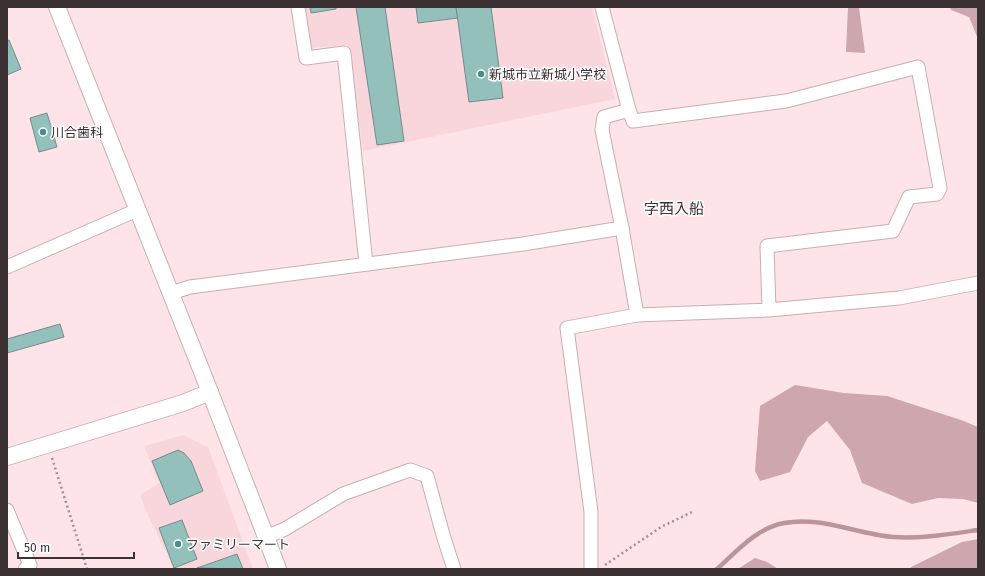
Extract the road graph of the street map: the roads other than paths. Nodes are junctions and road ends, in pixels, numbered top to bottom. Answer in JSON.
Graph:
{"nodes":[{"id":1,"x":57,"y":7,"type":"edge"},
{"id":2,"x":298,"y":7,"type":"edge"},
{"id":3,"x":602,"y":7,"type":"edge"},
{"id":4,"x":629,"y":110,"type":"junction"},
{"id":5,"x":137,"y":210,"type":"junction"},
{"id":6,"x":622,"y":228,"type":"junction"},
{"id":7,"x":366,"y":264,"type":"junction"},
{"id":8,"x":7,"y":267,"type":"edge"},
{"id":9,"x":978,"y":283,"type":"edge"},
{"id":10,"x":171,"y":293,"type":"junction"},
{"id":11,"x":769,"y":310,"type":"junction"},
{"id":12,"x":637,"y":315,"type":"junction"},
{"id":13,"x":210,"y":392,"type":"junction"},
{"id":14,"x":7,"y":457,"type":"edge"},
{"id":15,"x":7,"y":510,"type":"edge"},
{"id":16,"x":266,"y":537,"type":"junction"},
{"id":17,"x":25,"y":569,"type":"edge"},
{"id":18,"x":278,"y":569,"type":"edge"},
{"id":19,"x":454,"y":569,"type":"edge"},
{"id":20,"x":591,"y":569,"type":"edge"}],
"edges":[{"from":1,"to":5,"type":"street"},
{"from":2,"to":7,"type":"street"},
{"from":3,"to":4,"type":"street"},
{"from":4,"to":6,"type":"street"},
{"from":4,"to":11,"type":"street"},
{"from":5,"to":8,"type":"street"},
{"from":5,"to":10,"type":"street"},
{"from":6,"to":7,"type":"street"},
{"from":6,"to":12,"type":"street"},
{"from":7,"to":10,"type":"street"},
{"from":9,"to":11,"type":"street"},
{"from":10,"to":13,"type":"street"},
{"from":11,"to":12,"type":"street"},
{"from":12,"to":20,"type":"street"},
{"from":13,"to":14,"type":"street"},
{"from":13,"to":16,"type":"street"},
{"from":15,"to":17,"type":"street"},
{"from":16,"to":18,"type":"street"},
{"from":16,"to":19,"type":"street"}]}
